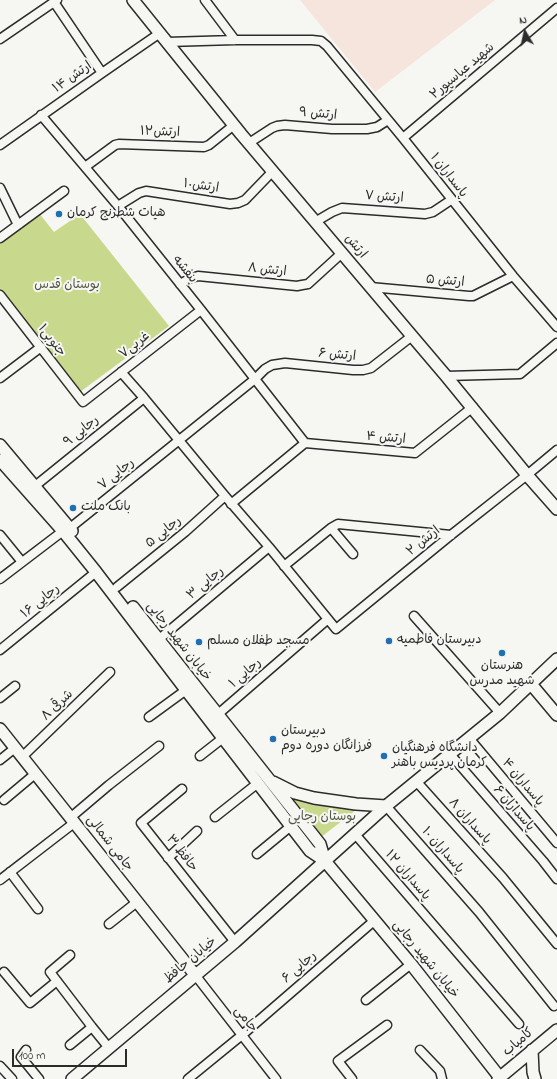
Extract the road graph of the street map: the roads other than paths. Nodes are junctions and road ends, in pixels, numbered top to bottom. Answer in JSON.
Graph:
{"nodes":[{"id":1,"x":133,"y":0,"type":"edge"},
{"id":2,"x":205,"y":0,"type":"edge"},
{"id":3,"x":55,"y":1,"type":"edge"},
{"id":4,"x":557,"y":8,"type":"edge"},
{"id":5,"x":164,"y":38,"type":"junction"},
{"id":6,"x":0,"y":39,"type":"edge"},
{"id":7,"x":235,"y":40,"type":"junction"},
{"id":8,"x":102,"y":73,"type":"junction"},
{"id":9,"x":41,"y":115,"type":"junction"},
{"id":10,"x":388,"y":120,"type":"junction"},
{"id":11,"x":234,"y":125,"type":"junction"},
{"id":12,"x":403,"y":138,"type":"junction"},
{"id":13,"x":249,"y":143,"type":"junction"},
{"id":14,"x":0,"y":144,"type":"edge"},
{"id":15,"x":85,"y":167,"type":"junction"},
{"id":16,"x":273,"y":171,"type":"junction"},
{"id":17,"x":0,"y":188,"type":"edge"},
{"id":18,"x":64,"y":191,"type":"dead end"},
{"id":19,"x":451,"y":200,"type":"junction"},
{"id":20,"x":118,"y":206,"type":"junction"},
{"id":21,"x":315,"y":222,"type":"junction"},
{"id":22,"x":18,"y":224,"type":"junction"},
{"id":23,"x":0,"y":238,"type":"edge"},
{"id":24,"x":342,"y":253,"type":"junction"},
{"id":25,"x":513,"y":276,"type":"junction"},
{"id":26,"x":180,"y":284,"type":"junction"},
{"id":27,"x":370,"y":287,"type":"junction"},
{"id":28,"x":0,"y":294,"type":"edge"},
{"id":29,"x":201,"y":310,"type":"junction"},
{"id":30,"x":557,"y":327,"type":"edge"},
{"id":31,"x":412,"y":336,"type":"junction"},
{"id":32,"x":557,"y":343,"type":"edge"},
{"id":33,"x":41,"y":347,"type":"junction"},
{"id":34,"x":121,"y":372,"type":"junction"},
{"id":35,"x":446,"y":376,"type":"junction"},
{"id":36,"x":0,"y":378,"type":"edge"},
{"id":37,"x":255,"y":378,"type":"junction"},
{"id":38,"x":144,"y":398,"type":"junction"},
{"id":39,"x":83,"y":402,"type":"joint"},
{"id":40,"x":473,"y":408,"type":"junction"},
{"id":41,"x":178,"y":440,"type":"junction"},
{"id":42,"x":305,"y":443,"type":"junction"},
{"id":43,"x":0,"y":445,"type":"edge"},
{"id":44,"x":557,"y":450,"type":"edge"},
{"id":45,"x":0,"y":460,"type":"edge"},
{"id":46,"x":527,"y":475,"type":"junction"},
{"id":47,"x":35,"y":486,"type":"junction"},
{"id":48,"x":224,"y":496,"type":"junction"},
{"id":49,"x":231,"y":504,"type":"junction"},
{"id":50,"x":557,"y":509,"type":"edge"},
{"id":51,"x":334,"y":526,"type":"junction"},
{"id":52,"x":67,"y":530,"type":"junction"},
{"id":53,"x":0,"y":535,"type":"edge"},
{"id":54,"x":452,"y":535,"type":"junction"},
{"id":55,"x":269,"y":547,"type":"junction"},
{"id":56,"x":353,"y":554,"type":"dead end"},
{"id":57,"x":22,"y":562,"type":"junction"},
{"id":58,"x":284,"y":566,"type":"junction"},
{"id":59,"x":96,"y":572,"type":"junction"},
{"id":60,"x":0,"y":579,"type":"edge"},
{"id":61,"x":117,"y":587,"type":"junction"},
{"id":62,"x":414,"y":616,"type":"dead end"},
{"id":63,"x":136,"y":617,"type":"junction"},
{"id":64,"x":328,"y":619,"type":"junction"},
{"id":65,"x":158,"y":640,"type":"junction"},
{"id":66,"x":0,"y":650,"type":"edge"},
{"id":67,"x":557,"y":658,"type":"edge"},
{"id":68,"x":110,"y":672,"type":"dead end"},
{"id":69,"x":531,"y":684,"type":"junction"},
{"id":70,"x":15,"y":686,"type":"dead end"},
{"id":71,"x":186,"y":690,"type":"junction"},
{"id":72,"x":0,"y":698,"type":"edge"},
{"id":73,"x":500,"y":713,"type":"junction"},
{"id":74,"x":217,"y":715,"type":"junction"},
{"id":75,"x":557,"y":715,"type":"edge"},
{"id":76,"x":149,"y":717,"type":"dead end"},
{"id":77,"x":0,"y":729,"type":"edge"},
{"id":78,"x":223,"y":738,"type":"junction"},
{"id":79,"x":469,"y":738,"type":"junction"},
{"id":80,"x":159,"y":746,"type":"dead end"},
{"id":81,"x":18,"y":752,"type":"junction"},
{"id":82,"x":450,"y":754,"type":"junction"},
{"id":83,"x":200,"y":756,"type":"dead end"},
{"id":84,"x":0,"y":760,"type":"edge"},
{"id":85,"x":35,"y":774,"type":"junction"},
{"id":86,"x":271,"y":781,"type":"junction"},
{"id":87,"x":416,"y":782,"type":"junction"},
{"id":88,"x":258,"y":783,"type":"junction"},
{"id":89,"x":182,"y":789,"type":"dead end"},
{"id":90,"x":4,"y":800,"type":"dead end"},
{"id":91,"x":386,"y":806,"type":"junction"},
{"id":92,"x":215,"y":817,"type":"dead end"},
{"id":93,"x":72,"y":820,"type":"junction"},
{"id":94,"x":291,"y":826,"type":"junction"},
{"id":95,"x":197,"y":831,"type":"dead end"},
{"id":96,"x":355,"y":834,"type":"junction"},
{"id":97,"x":557,"y":843,"type":"edge"},
{"id":98,"x":257,"y":854,"type":"dead end"},
{"id":99,"x":168,"y":858,"type":"junction"},
{"id":100,"x":325,"y":861,"type":"junction"},
{"id":101,"x":10,"y":872,"type":"junction"},
{"id":102,"x":557,"y":879,"type":"edge"},
{"id":103,"x":0,"y":880,"type":"edge"},
{"id":104,"x":137,"y":902,"type":"junction"},
{"id":105,"x":38,"y":909,"type":"dead end"},
{"id":106,"x":374,"y":920,"type":"junction"},
{"id":107,"x":109,"y":924,"type":"dead end"},
{"id":108,"x":235,"y":942,"type":"junction"},
{"id":109,"x":557,"y":944,"type":"edge"},
{"id":110,"x":70,"y":956,"type":"dead end"},
{"id":111,"x":411,"y":964,"type":"junction"},
{"id":112,"x":4,"y":972,"type":"dead end"},
{"id":113,"x":196,"y":976,"type":"junction"},
{"id":114,"x":57,"y":982,"type":"junction"},
{"id":115,"x":366,"y":1000,"type":"dead end"},
{"id":116,"x":554,"y":1006,"type":"dead end"},
{"id":117,"x":519,"y":1024,"type":"dead end"},
{"id":118,"x":387,"y":1025,"type":"dead end"},
{"id":119,"x":92,"y":1027,"type":"junction"},
{"id":120,"x":557,"y":1030,"type":"edge"},
{"id":121,"x":242,"y":1035,"type":"junction"},
{"id":122,"x":70,"y":1045,"type":"dead end"},
{"id":123,"x":110,"y":1048,"type":"junction"},
{"id":124,"x":26,"y":1050,"type":"dead end"},
{"id":125,"x":420,"y":1050,"type":"dead end"},
{"id":126,"x":532,"y":1050,"type":"junction"},
{"id":127,"x":0,"y":1066,"type":"edge"},
{"id":128,"x":12,"y":1079,"type":"edge"},
{"id":129,"x":39,"y":1079,"type":"edge"},
{"id":130,"x":72,"y":1079,"type":"edge"},
{"id":131,"x":188,"y":1079,"type":"edge"},
{"id":132,"x":276,"y":1079,"type":"edge"},
{"id":133,"x":352,"y":1079,"type":"edge"},
{"id":134,"x":442,"y":1079,"type":"edge"},
{"id":135,"x":499,"y":1079,"type":"edge"},
{"id":136,"x":535,"y":1079,"type":"edge"}],
"edges":[{"from":1,"to":5,"type":"main road","name":"ارتش"},
{"from":2,"to":7,"type":"street"},
{"from":3,"to":6,"type":"street"},
{"from":3,"to":8,"type":"street"},
{"from":4,"to":12,"type":"street","name":"شهید عباسپور۲"},
{"from":5,"to":7,"type":"street"},
{"from":5,"to":8,"type":"street","name":"ارتش ۱۴"},
{"from":5,"to":11,"type":"main road","name":"ارتش"},
{"from":7,"to":10,"type":"street","name":"پاسداران ۱"},
{"from":8,"to":9,"type":"street","name":"ارتش ۱۴"},
{"from":9,"to":14,"type":"street","name":"ارتش ۱۴"},
{"from":9,"to":15,"type":"street","name":"بنفشه"},
{"from":10,"to":12,"type":"street","name":"پاسداران ۱"},
{"from":10,"to":13,"type":"street","name":"ارتش ۹"},
{"from":11,"to":13,"type":"main road","name":"ارتش"},
{"from":11,"to":15,"type":"street","name":"ارتش۱۲"},
{"from":12,"to":19,"type":"street","name":"پاسداران ۱"},
{"from":13,"to":16,"type":"main road","name":"ارتش"},
{"from":15,"to":20,"type":"street","name":"بنفشه"},
{"from":16,"to":20,"type":"street","name":"ارتش۱۰"},
{"from":16,"to":21,"type":"main road","name":"ارتش"},
{"from":17,"to":22,"type":"street"},
{"from":18,"to":22,"type":"street"},
{"from":19,"to":21,"type":"street","name":"ارتش ۷"},
{"from":19,"to":25,"type":"street","name":"پاسداران ۱"},
{"from":20,"to":26,"type":"street","name":"بنفشه"},
{"from":21,"to":24,"type":"main road","name":"ارتش"},
{"from":22,"to":23,"type":"street"},
{"from":24,"to":26,"type":"street","name":"ارتش ۸"},
{"from":24,"to":27,"type":"main road","name":"ارتش"},
{"from":25,"to":27,"type":"street","name":"ارتش ۵"},
{"from":25,"to":30,"type":"street","name":"پاسداران ۱"},
{"from":26,"to":29,"type":"street","name":"بنفشه"},
{"from":27,"to":31,"type":"main road","name":"ارتش"},
{"from":28,"to":33,"type":"street","name":"جنوبی۱"},
{"from":29,"to":34,"type":"street","name":"غربی۷"},
{"from":29,"to":37,"type":"street","name":"بنفشه"},
{"from":31,"to":35,"type":"main road","name":"ارتش"},
{"from":31,"to":37,"type":"street","name":"ارتش ۶"},
{"from":32,"to":35,"type":"street"},
{"from":33,"to":36,"type":"street"},
{"from":33,"to":39,"type":"street","name":"جنوبی۱"},
{"from":34,"to":38,"type":"street"},
{"from":34,"to":39,"type":"street","name":"غربی۷"},
{"from":35,"to":40,"type":"main road","name":"ارتش"},
{"from":37,"to":41,"type":"street","name":"ارتش ۶"},
{"from":37,"to":42,"type":"street","name":"بنفشه"},
{"from":38,"to":41,"type":"street"},
{"from":38,"to":47,"type":"street","name":"رجایی ۹"},
{"from":40,"to":42,"type":"street","name":"ارتش ۴"},
{"from":40,"to":46,"type":"main road","name":"ارتش"},
{"from":41,"to":48,"type":"street"},
{"from":41,"to":52,"type":"street","name":"رجایی ۷"},
{"from":42,"to":49,"type":"street"},
{"from":43,"to":47,"type":"main road","name":"خیابان شهید رجایی"},
{"from":44,"to":46,"type":"street","name":"ارتش ۲"},
{"from":45,"to":52,"type":"main road","name":"خیابان شهید رجایی"},
{"from":46,"to":50,"type":"main road","name":"ارتش"},
{"from":46,"to":54,"type":"street","name":"ارتش ۲"},
{"from":47,"to":52,"type":"main road","name":"خیابان شهید رجایی"},
{"from":48,"to":49,"type":"street"},
{"from":48,"to":61,"type":"street","name":"رجایی ۵"},
{"from":49,"to":55,"type":"street"},
{"from":51,"to":54,"type":"street"},
{"from":51,"to":56,"type":"street"},
{"from":51,"to":58,"type":"street"},
{"from":52,"to":57,"type":"street","name":"رجایی ۷"},
{"from":52,"to":59,"type":"main road","name":"خیابان شهید رجایی"},
{"from":52,"to":61,"type":"main road","name":"خیابان شهید رجایی"},
{"from":53,"to":57,"type":"street"},
{"from":54,"to":64,"type":"street","name":"ارتش ۲"},
{"from":55,"to":58,"type":"street"},
{"from":55,"to":65,"type":"street","name":"رجایی ۳"},
{"from":57,"to":60,"type":"street","name":"رجایی ۷"},
{"from":58,"to":64,"type":"street"},
{"from":59,"to":63,"type":"main road","name":"خیابان شهید رجایی"},
{"from":59,"to":66,"type":"street","name":"رجایی ۱۶"},
{"from":61,"to":63,"type":"main road","name":"خیابان شهید رجایی"},
{"from":62,"to":73,"type":"street"},
{"from":63,"to":65,"type":"main road","name":"خیابان شهید رجایی"},
{"from":63,"to":71,"type":"main road","name":"خیابان شهید رجایی"},
{"from":64,"to":74,"type":"street","name":"رجایی ۱"},
{"from":65,"to":74,"type":"main road","name":"خیابان شهید رجایی"},
{"from":67,"to":69,"type":"main road","name":"خیابان حافظ"},
{"from":68,"to":81,"type":"street","name":"شرقی ۸"},
{"from":69,"to":73,"type":"main road","name":"خیابان حافظ"},
{"from":69,"to":75,"type":"main road"},
{"from":70,"to":72,"type":"street"},
{"from":71,"to":76,"type":"street"},
{"from":71,"to":78,"type":"main road","name":"خیابان شهید رجایی"},
{"from":73,"to":79,"type":"main road","name":"خیابان حافظ"},
{"from":74,"to":86,"type":"main road","name":"خیابان شهید رجایی"},
{"from":77,"to":81,"type":"main road","name":"جامی شمالی"},
{"from":78,"to":83,"type":"street"},
{"from":78,"to":88,"type":"main road","name":"خیابان شهید رجایی"},
{"from":79,"to":82,"type":"main road","name":"خیابان حافظ"},
{"from":79,"to":97,"type":"street","name":"پاسداران ۴"},
{"from":80,"to":93,"type":"street"},
{"from":81,"to":84,"type":"street","name":"شرقی ۸"},
{"from":81,"to":85,"type":"main road","name":"جامی شمالی"},
{"from":82,"to":87,"type":"main road","name":"خیابان حافظ"},
{"from":82,"to":102,"type":"street","name":"پاسداران ۶"},
{"from":85,"to":90,"type":"street"},
{"from":85,"to":93,"type":"main road","name":"جامی شمالی"},
{"from":86,"to":91,"type":"main road"},
{"from":86,"to":100,"type":"main road","name":"خیابان شهید رجایی"},
{"from":87,"to":91,"type":"main road","name":"خیابان حافظ"},
{"from":87,"to":109,"type":"street","name":"پاسداران ۸"},
{"from":88,"to":92,"type":"street"},
{"from":88,"to":94,"type":"main road","name":"خیابان شهید رجایی"},
{"from":89,"to":99,"type":"street","name":"حافظ ۳"},
{"from":91,"to":96,"type":"main road","name":"خیابان حافظ"},
{"from":91,"to":116,"type":"street","name":"پاسداران ۱۰"},
{"from":93,"to":101,"type":"street"},
{"from":93,"to":104,"type":"main road","name":"جامی شمالی"},
{"from":94,"to":98,"type":"street"},
{"from":94,"to":100,"type":"main road","name":"خیابان شهید رجایی"},
{"from":95,"to":99,"type":"street"},
{"from":96,"to":100,"type":"main road","name":"خیابان حافظ"},
{"from":96,"to":117,"type":"street","name":"پاسداران ۱۲"},
{"from":99,"to":108,"type":"street","name":"حافظ ۳"},
{"from":100,"to":106,"type":"main road","name":"خیابان شهید رجایی"},
{"from":100,"to":108,"type":"main road","name":"خیابان حافظ"},
{"from":101,"to":103,"type":"street"},
{"from":101,"to":105,"type":"street"},
{"from":104,"to":107,"type":"street"},
{"from":104,"to":113,"type":"main road","name":"جامی شمالی"},
{"from":106,"to":111,"type":"main road","name":"خیابان شهید رجایی"},
{"from":106,"to":121,"type":"street","name":"رجایی ۶"},
{"from":108,"to":113,"type":"main road","name":"خیابان حافظ"},
{"from":110,"to":114,"type":"street"},
{"from":111,"to":115,"type":"street"},
{"from":111,"to":135,"type":"main road","name":"خیابان شهید رجایی"},
{"from":112,"to":114,"type":"street"},
{"from":113,"to":121,"type":"street","name":"جامی"},
{"from":113,"to":123,"type":"main road","name":"خیابان حافظ"},
{"from":114,"to":119,"type":"street"},
{"from":118,"to":133,"type":"street"},
{"from":119,"to":122,"type":"street"},
{"from":119,"to":123,"type":"street"},
{"from":120,"to":126,"type":"main road","name":"کامیاب"},
{"from":121,"to":131,"type":"street","name":"رجایی ۶"},
{"from":121,"to":132,"type":"street","name":"جامی"},
{"from":123,"to":130,"type":"main road","name":"خیابان حافظ"},
{"from":124,"to":129,"type":"street"},
{"from":125,"to":134,"type":"street"},
{"from":126,"to":135,"type":"main road","name":"کامیاب"},
{"from":126,"to":136,"type":"main road"},
{"from":127,"to":128,"type":"street"}]}
